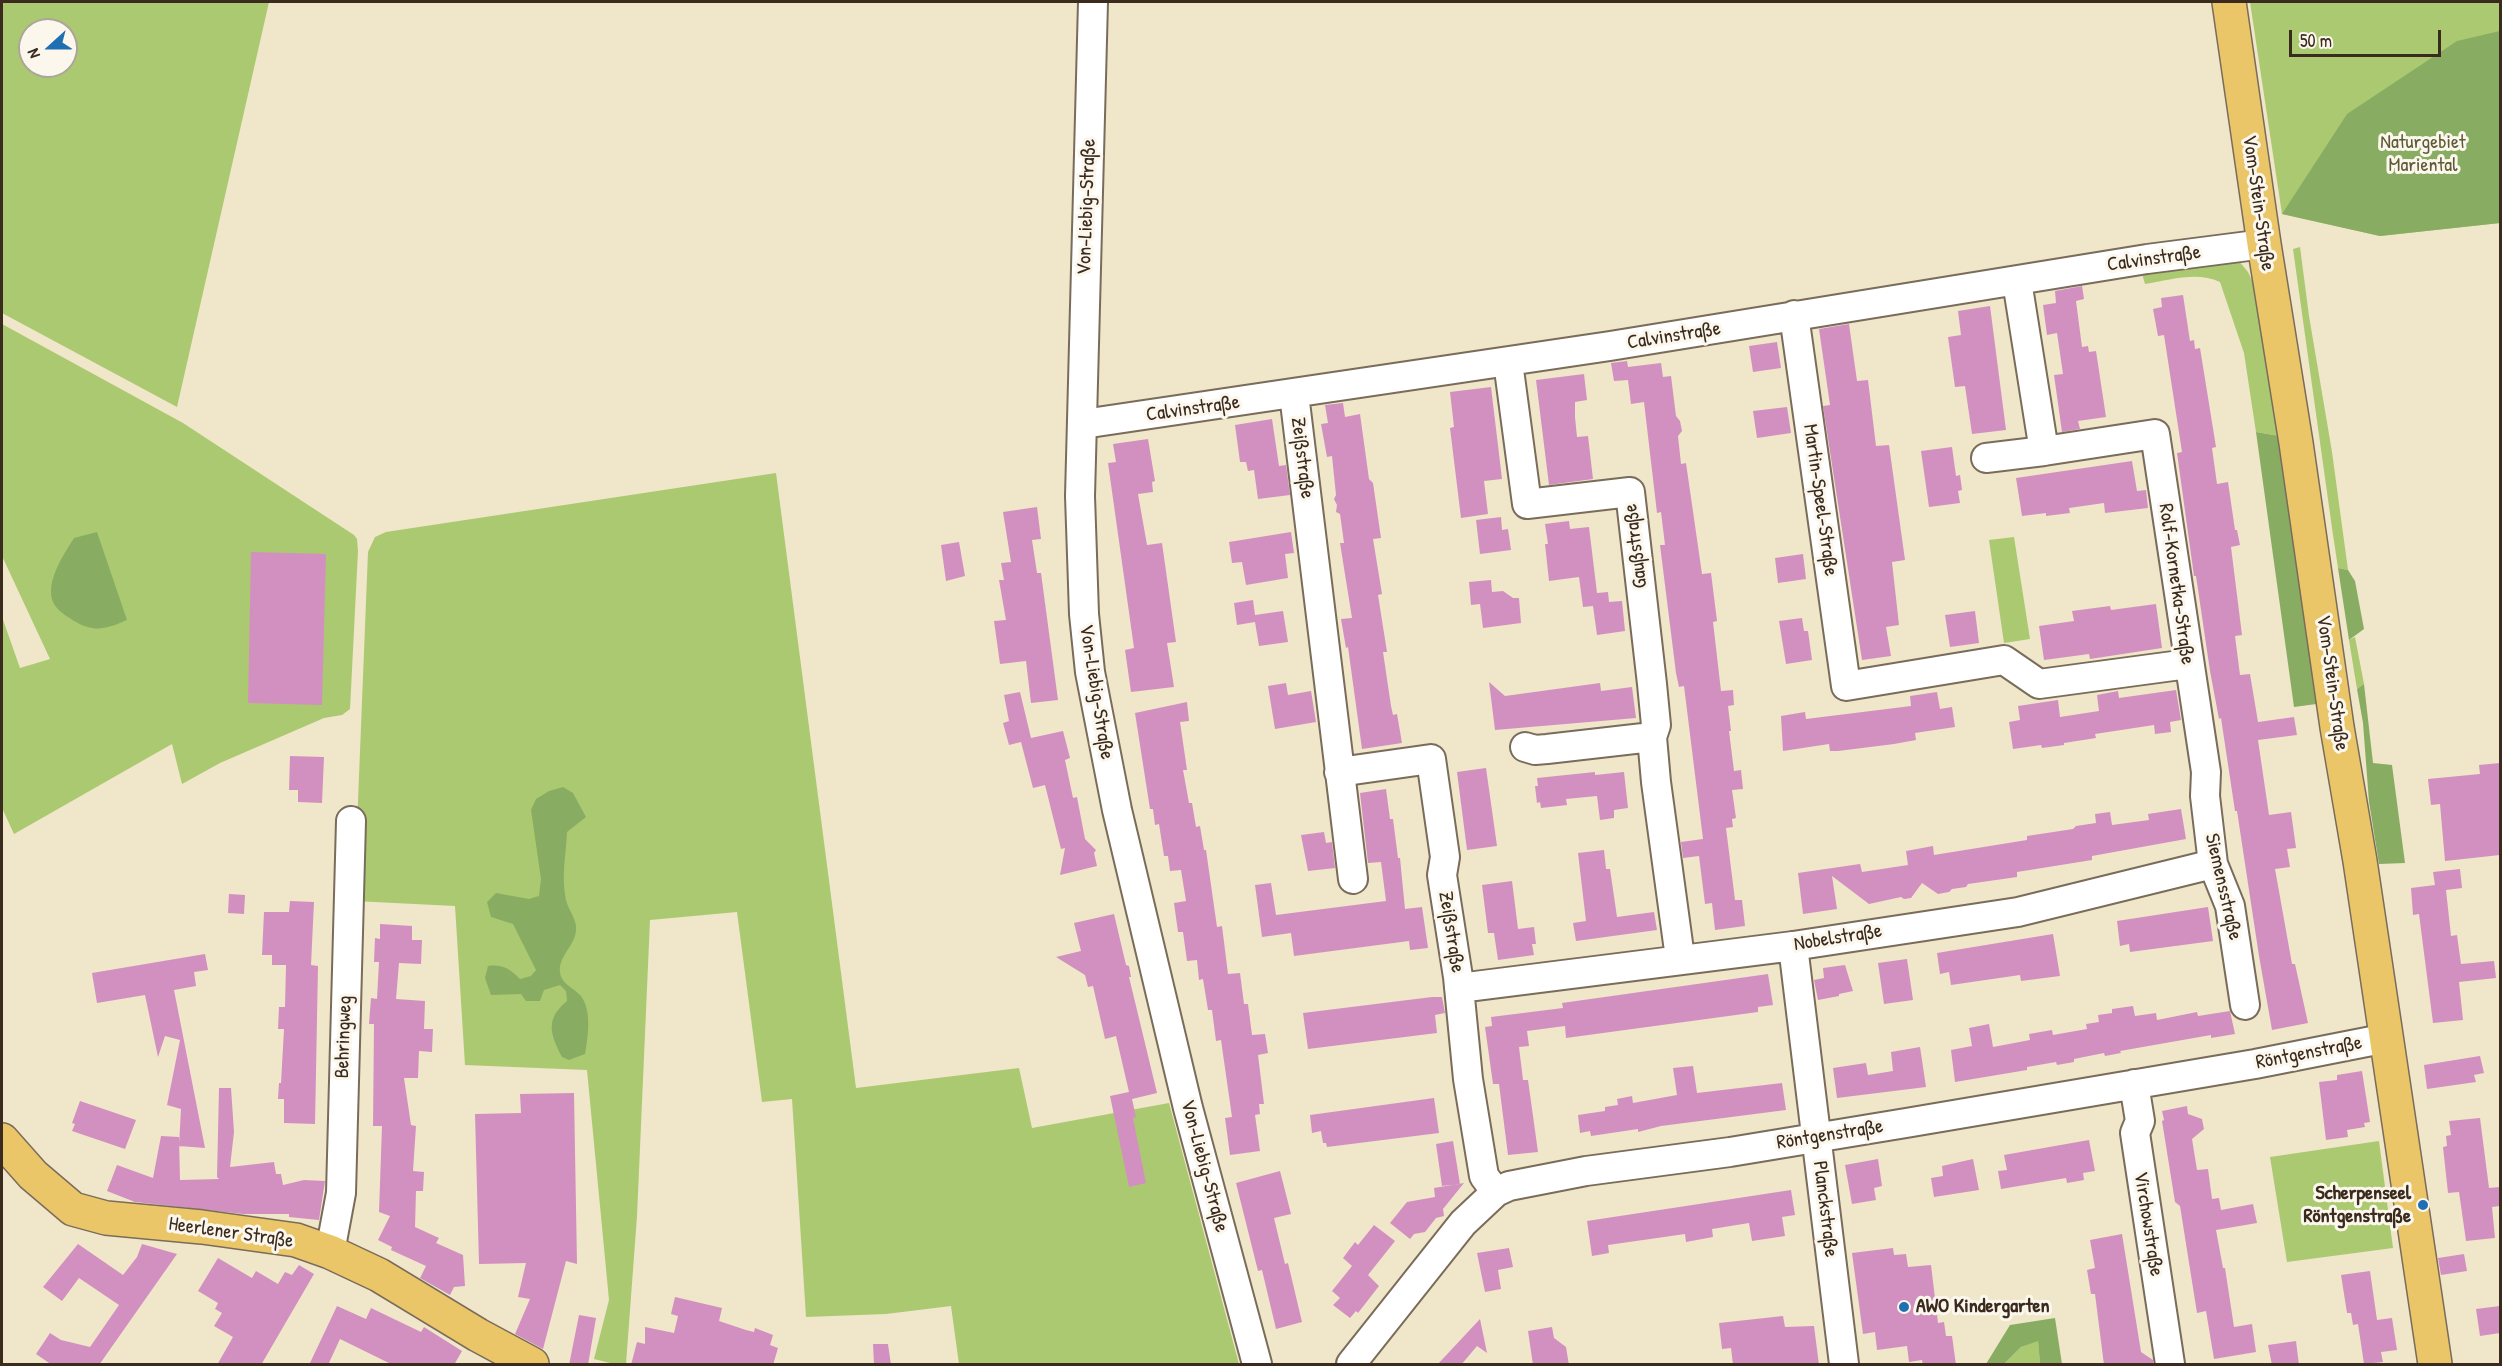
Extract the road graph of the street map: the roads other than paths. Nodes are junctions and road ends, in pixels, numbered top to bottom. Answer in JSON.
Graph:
{"nodes":[{"id":1,"x":1093,"y":2,"type":"edge"},
{"id":2,"x":2229,"y":2,"type":"edge"},
{"id":3,"x":2264,"y":244,"type":"junction"},
{"id":4,"x":2017,"y":281,"type":"junction"},
{"id":5,"x":1794,"y":315,"type":"junction"},
{"id":6,"x":1508,"y":362,"type":"junction"},
{"id":7,"x":1294,"y":394,"type":"junction"},
{"id":8,"x":1083,"y":424,"type":"junction"},
{"id":9,"x":2044,"y":451,"type":"junction"},
{"id":10,"x":1986,"y":458,"type":"dead end"},
{"id":11,"x":2188,"y":664,"type":"junction"},
{"id":12,"x":2199,"y":733,"type":"joint"},
{"id":13,"x":1652,"y":737,"type":"junction"},
{"id":14,"x":1525,"y":747,"type":"dead end"},
{"id":15,"x":1339,"y":772,"type":"junction"},
{"id":16,"x":351,"y":821,"type":"dead end"},
{"id":17,"x":2213,"y":864,"type":"junction"},
{"id":18,"x":1353,"y":879,"type":"dead end"},
{"id":19,"x":1793,"y":946,"type":"junction"},
{"id":20,"x":1680,"y":958,"type":"junction"},
{"id":21,"x":1459,"y":988,"type":"junction"},
{"id":22,"x":2245,"y":1005,"type":"dead end"},
{"id":23,"x":2387,"y":1038,"type":"junction"},
{"id":24,"x":2134,"y":1084,"type":"junction"},
{"id":25,"x":1815,"y":1137,"type":"junction"},
{"id":26,"x":2,"y":1140,"type":"edge"},
{"id":27,"x":1496,"y":1192,"type":"junction"},
{"id":28,"x":330,"y":1252,"type":"junction"},
{"id":29,"x":532,"y":1365,"type":"edge"},
{"id":30,"x":1257,"y":1365,"type":"edge"},
{"id":31,"x":1351,"y":1365,"type":"edge"},
{"id":32,"x":1844,"y":1365,"type":"edge"},
{"id":33,"x":2170,"y":1365,"type":"edge"},
{"id":34,"x":2435,"y":1365,"type":"edge"}],
"edges":[{"from":1,"to":8,"type":"street","name":"Von-Liebig-Straße"},
{"from":2,"to":3,"type":"main road","name":"Vom-Stein-Straße"},
{"from":3,"to":4,"type":"street","name":"Calvinstraße"},
{"from":3,"to":23,"type":"main road","name":"Vom-Stein-Straße"},
{"from":4,"to":5,"type":"street","name":"Calvinstraße"},
{"from":4,"to":9,"type":"street"},
{"from":5,"to":6,"type":"street","name":"Calvinstraße"},
{"from":5,"to":11,"type":"street","name":"Martin-Speel-Straße"},
{"from":6,"to":7,"type":"street","name":"Calvinstraße"},
{"from":6,"to":13,"type":"street","name":"Gaußstraße"},
{"from":7,"to":8,"type":"street","name":"Calvinstraße"},
{"from":7,"to":15,"type":"street","name":"Zeißstraße"},
{"from":8,"to":30,"type":"street","name":"Von-Liebig-Straße"},
{"from":9,"to":10,"type":"street"},
{"from":9,"to":11,"type":"street","name":"Rolf-Kornetka-Straße"},
{"from":11,"to":12,"type":"street","name":"Rolf-Kornetka-Straße"},
{"from":12,"to":17,"type":"street","name":"Siemensstraße"},
{"from":13,"to":14,"type":"street"},
{"from":13,"to":20,"type":"street","name":"Gaußstraße"},
{"from":15,"to":18,"type":"street","name":"Zeißstraße"},
{"from":15,"to":21,"type":"street","name":"Zeißstraße"},
{"from":16,"to":28,"type":"street","name":"Behringweg"},
{"from":17,"to":19,"type":"street","name":"Nobelstraße"},
{"from":17,"to":22,"type":"street","name":"Siemensstraße"},
{"from":19,"to":20,"type":"street","name":"Nobelstraße"},
{"from":19,"to":25,"type":"street","name":"Planckstraße"},
{"from":20,"to":21,"type":"street","name":"Nobelstraße"},
{"from":21,"to":27,"type":"street","name":"Zeißstraße"},
{"from":23,"to":24,"type":"street","name":"Röntgenstraße"},
{"from":23,"to":34,"type":"main road","name":"Vom-Stein-Straße"},
{"from":24,"to":25,"type":"street","name":"Röntgenstraße"},
{"from":24,"to":33,"type":"street","name":"Virchowstraße"},
{"from":25,"to":27,"type":"street","name":"Röntgenstraße"},
{"from":25,"to":32,"type":"street","name":"Planckstraße"},
{"from":26,"to":28,"type":"main road","name":"Heerlener Straße"},
{"from":27,"to":31,"type":"street","name":"Röntgenstraße"},
{"from":28,"to":29,"type":"main road","name":"Heerlener Straße"}]}
